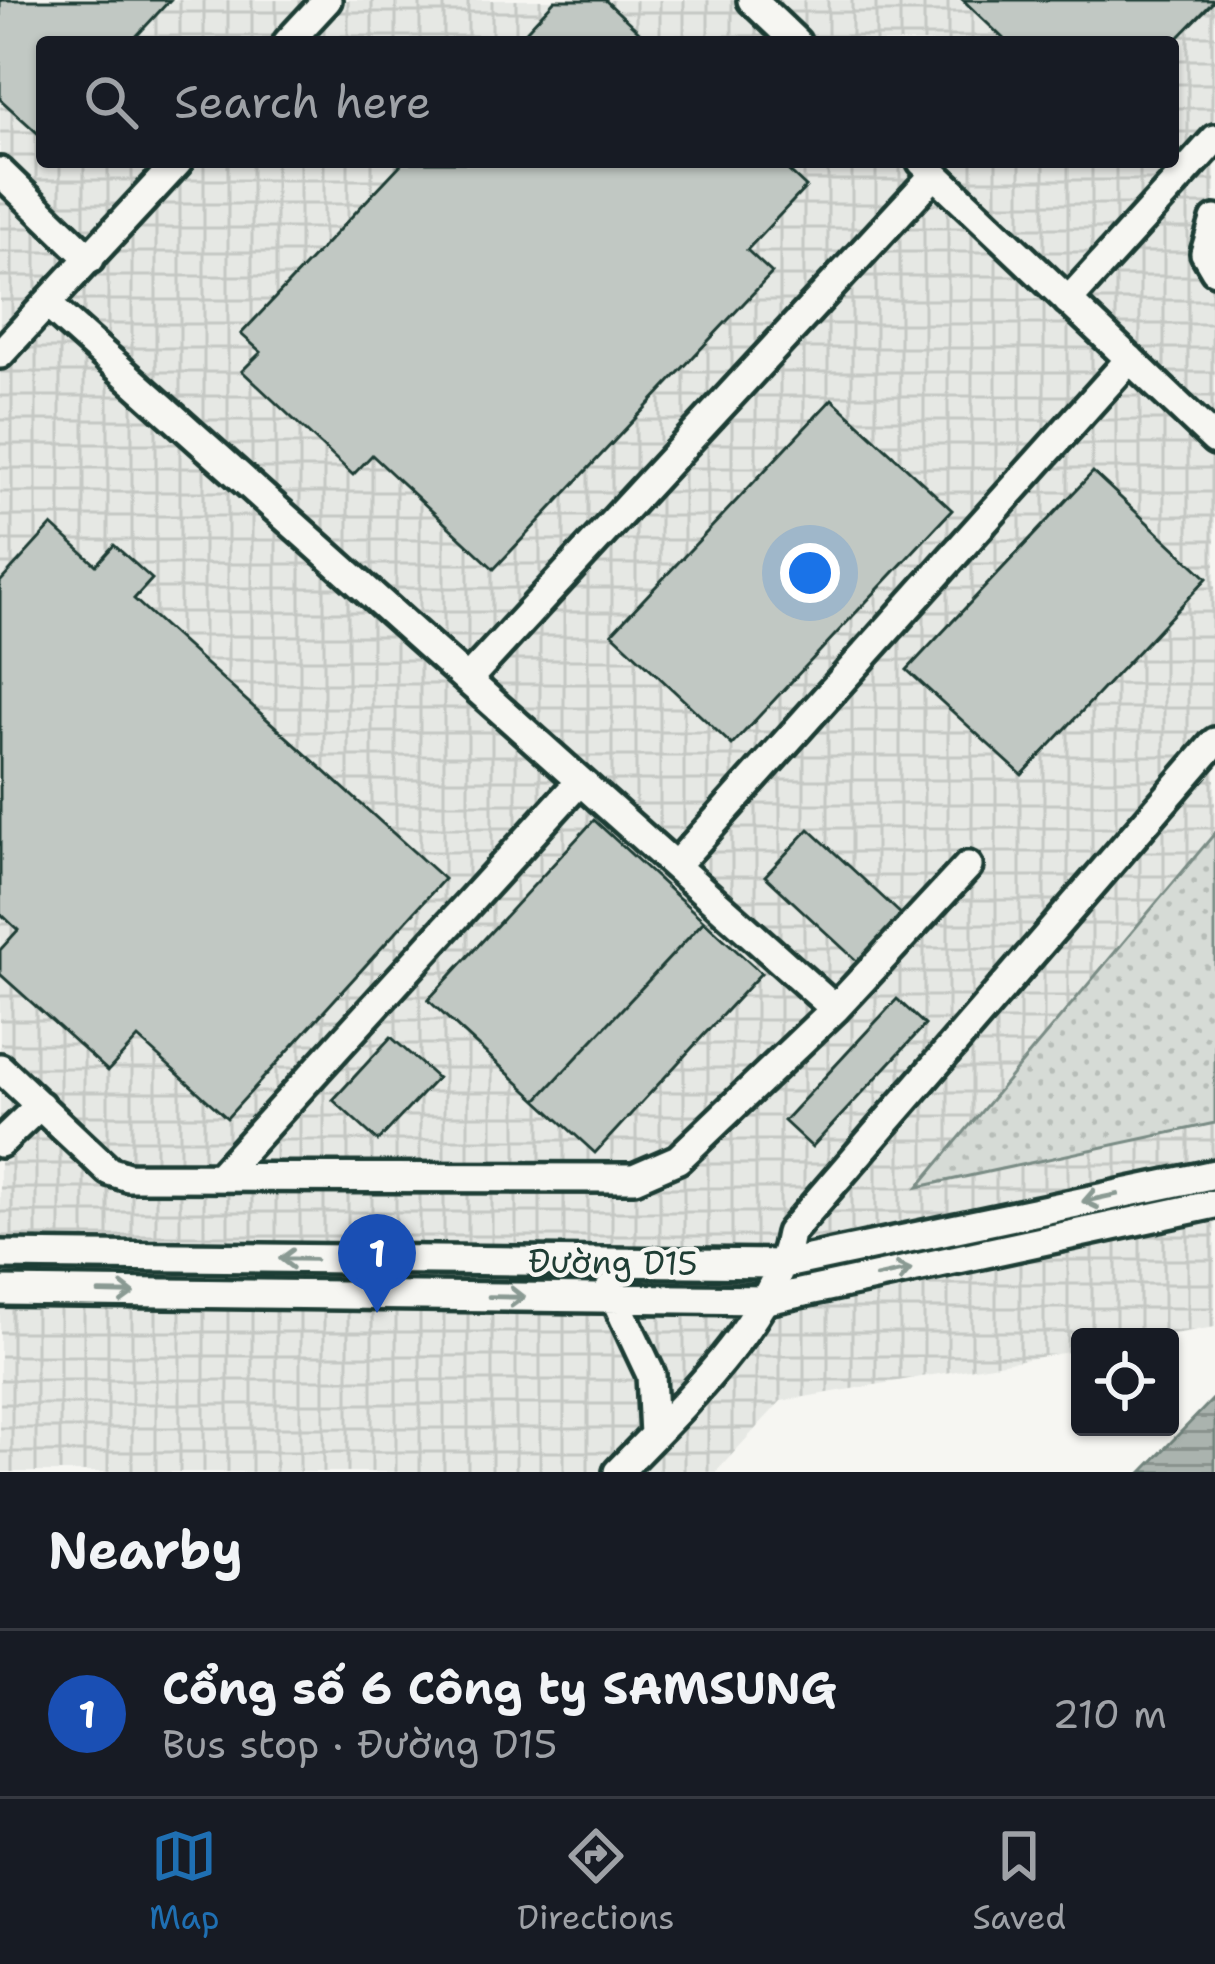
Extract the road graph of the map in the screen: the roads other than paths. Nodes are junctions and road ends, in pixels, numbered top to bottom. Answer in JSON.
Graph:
{"nodes":[{"id":1,"x":327,"y":0,"type":"edge"},
{"id":2,"x":752,"y":0,"type":"edge"},
{"id":3,"x":294,"y":36,"type":"edge"},
{"id":4,"x":790,"y":36,"type":"edge"},
{"id":5,"x":1215,"y":139,"type":"edge"},
{"id":6,"x":173,"y":168,"type":"edge"},
{"id":7,"x":928,"y":168,"type":"edge"},
{"id":8,"x":0,"y":172,"type":"edge"},
{"id":9,"x":1215,"y":220,"type":"edge"},
{"id":10,"x":90,"y":259,"type":"junction"},
{"id":11,"x":1215,"y":270,"type":"edge"},
{"id":12,"x":1068,"y":301,"type":"junction"},
{"id":13,"x":47,"y":304,"type":"junction"},
{"id":14,"x":0,"y":354,"type":"edge"},
{"id":15,"x":1130,"y":359,"type":"junction"},
{"id":16,"x":1215,"y":440,"type":"edge"},
{"id":17,"x":467,"y":680,"type":"junction"},
{"id":18,"x":1215,"y":742,"type":"edge"},
{"id":19,"x":580,"y":781,"type":"junction"},
{"id":20,"x":675,"y":866,"type":"junction"},
{"id":21,"x":968,"y":866,"type":"dead end"},
{"id":22,"x":835,"y":1009,"type":"junction"},
{"id":23,"x":0,"y":1068,"type":"edge"},
{"id":24,"x":40,"y":1106,"type":"junction"},
{"id":25,"x":0,"y":1143,"type":"edge"},
{"id":26,"x":1215,"y":1174,"type":"edge"},
{"id":27,"x":219,"y":1177,"type":"junction"},
{"id":28,"x":1215,"y":1204,"type":"edge"},
{"id":29,"x":0,"y":1255,"type":"edge"},
{"id":30,"x":598,"y":1262,"type":"junction"},
{"id":31,"x":785,"y":1264,"type":"junction"},
{"id":32,"x":0,"y":1292,"type":"edge"},
{"id":33,"x":615,"y":1298,"type":"junction"},
{"id":34,"x":766,"y":1300,"type":"junction"},
{"id":35,"x":655,"y":1435,"type":"junction"},
{"id":36,"x":618,"y":1472,"type":"edge"}],
"edges":[{"from":1,"to":3,"type":"street"},
{"from":2,"to":4,"type":"street"},
{"from":5,"to":12,"type":"street"},
{"from":6,"to":10,"type":"street"},
{"from":7,"to":12,"type":"street"},
{"from":7,"to":17,"type":"street"},
{"from":8,"to":10,"type":"street"},
{"from":9,"to":11,"type":"street"},
{"from":10,"to":13,"type":"street"},
{"from":12,"to":15,"type":"street"},
{"from":13,"to":14,"type":"street"},
{"from":13,"to":17,"type":"street"},
{"from":15,"to":16,"type":"street"},
{"from":15,"to":20,"type":"street"},
{"from":17,"to":19,"type":"street"},
{"from":18,"to":31,"type":"street"},
{"from":19,"to":20,"type":"street"},
{"from":19,"to":27,"type":"street"},
{"from":20,"to":22,"type":"street"},
{"from":21,"to":22,"type":"street"},
{"from":22,"to":27,"type":"street"},
{"from":23,"to":24,"type":"street"},
{"from":24,"to":25,"type":"street"},
{"from":24,"to":27,"type":"street"},
{"from":26,"to":31,"type":"street","name":"Đường D15","one_way":true},
{"from":34,"to":28,"type":"street","name":"Đường D15","one_way":true},
{"from":30,"to":29,"type":"street","name":"Đường D15","one_way":true},
{"from":30,"to":31,"type":"street","name":"Đường D15"},
{"from":30,"to":33,"type":"street"},
{"from":31,"to":34,"type":"street"},
{"from":32,"to":33,"type":"street","name":"Đường D15","one_way":true},
{"from":33,"to":34,"type":"street","name":"Đường D15"},
{"from":33,"to":35,"type":"street"},
{"from":34,"to":35,"type":"street"},
{"from":35,"to":36,"type":"street"}]}
